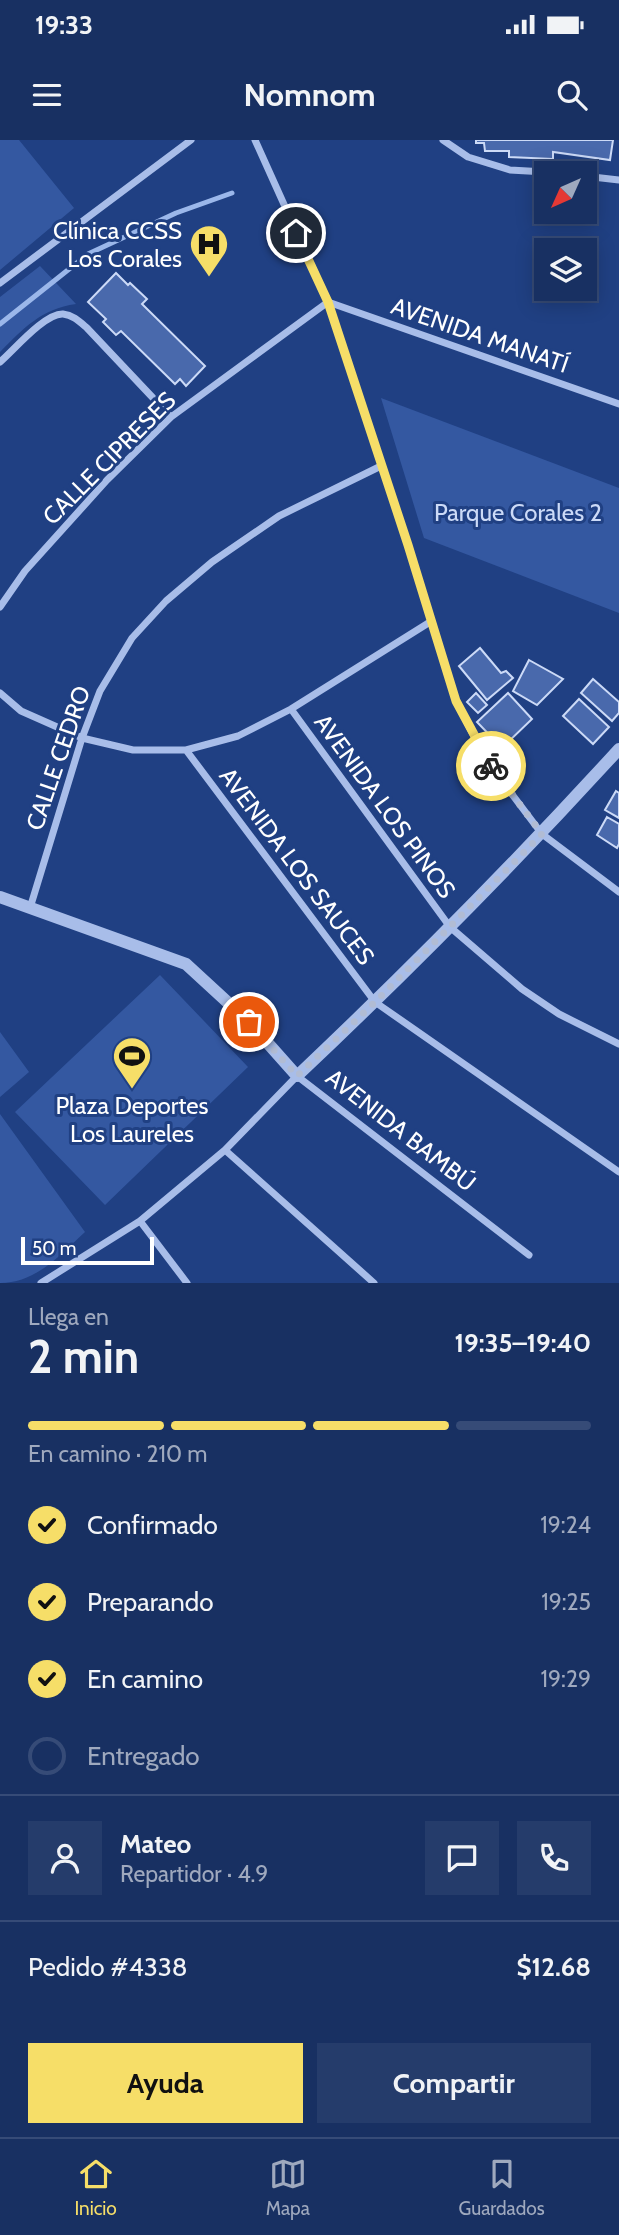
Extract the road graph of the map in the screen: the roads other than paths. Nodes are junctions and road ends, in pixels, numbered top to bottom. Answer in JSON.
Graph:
{"nodes":[{"id":1,"x":191,"y":140,"type":"edge"},
{"id":2,"x":255,"y":140,"type":"edge"},
{"id":3,"x":443,"y":140,"type":"edge"},
{"id":4,"x":534,"y":171,"type":"edge"},
{"id":5,"x":597,"y":177,"type":"edge"},
{"id":6,"x":619,"y":180,"type":"edge"},
{"id":7,"x":0,"y":283,"type":"edge"},
{"id":8,"x":328,"y":302,"type":"junction"},
{"id":9,"x":0,"y":362,"type":"edge"},
{"id":10,"x":619,"y":404,"type":"edge"},
{"id":11,"x":171,"y":416,"type":"junction"},
{"id":12,"x":381,"y":466,"type":"junction"},
{"id":13,"x":0,"y":607,"type":"edge"},
{"id":14,"x":430,"y":622,"type":"junction"},
{"id":15,"x":0,"y":693,"type":"edge"},
{"id":16,"x":291,"y":709,"type":"junction"},
{"id":17,"x":82,"y":738,"type":"junction"},
{"id":18,"x":619,"y":748,"type":"edge"},
{"id":19,"x":186,"y":750,"type":"junction"},
{"id":20,"x":542,"y":834,"type":"junction"},
{"id":21,"x":619,"y":892,"type":"edge"},
{"id":22,"x":0,"y":897,"type":"edge"},
{"id":23,"x":30,"y":908,"type":"junction"},
{"id":24,"x":450,"y":927,"type":"junction"},
{"id":25,"x":375,"y":1002,"type":"junction"},
{"id":26,"x":619,"y":1044,"type":"edge"},
{"id":27,"x":297,"y":1076,"type":"junction"},
{"id":28,"x":225,"y":1150,"type":"junction"},
{"id":29,"x":619,"y":1172,"type":"edge"},
{"id":30,"x":140,"y":1221,"type":"junction"},
{"id":31,"x":529,"y":1255,"type":"dead end"},
{"id":32,"x":46,"y":1282,"type":"edge"},
{"id":33,"x":187,"y":1283,"type":"edge"},
{"id":34,"x":374,"y":1283,"type":"edge"}],
"edges":[{"from":1,"to":7,"type":"street"},
{"from":2,"to":8,"type":"street"},
{"from":3,"to":4,"type":"street"},
{"from":5,"to":6,"type":"street"},
{"from":8,"to":10,"type":"street","name":"AVENIDA MANATÍ"},
{"from":8,"to":11,"type":"street","name":"CALLE CIPRESES"},
{"from":8,"to":12,"type":"street"},
{"from":9,"to":11,"type":"street"},
{"from":11,"to":13,"type":"street","name":"CALLE CIPRESES"},
{"from":12,"to":14,"type":"street"},
{"from":12,"to":17,"type":"street","name":"CALLE CEDRO"},
{"from":14,"to":16,"type":"street"},
{"from":14,"to":20,"type":"street"},
{"from":15,"to":17,"type":"street"},
{"from":16,"to":19,"type":"street"},
{"from":16,"to":24,"type":"street","name":"AVENIDA LOS PINOS"},
{"from":17,"to":19,"type":"street"},
{"from":17,"to":23,"type":"street","name":"CALLE CEDRO"},
{"from":18,"to":20,"type":"street"},
{"from":19,"to":25,"type":"street","name":"AVENIDA LOS SAUCES"},
{"from":20,"to":21,"type":"street"},
{"from":20,"to":24,"type":"street"},
{"from":22,"to":23,"type":"street","name":"AVENIDA BAMBÚ"},
{"from":23,"to":27,"type":"street","name":"AVENIDA BAMBÚ"},
{"from":24,"to":25,"type":"street"},
{"from":24,"to":26,"type":"street","name":"AVENIDA LOS PINOS"},
{"from":25,"to":27,"type":"street"},
{"from":25,"to":29,"type":"street","name":"AVENIDA LOS SAUCES"},
{"from":27,"to":28,"type":"street"},
{"from":27,"to":31,"type":"street","name":"AVENIDA BAMBÚ"},
{"from":28,"to":30,"type":"street"},
{"from":28,"to":34,"type":"street"},
{"from":30,"to":32,"type":"street"},
{"from":30,"to":33,"type":"street"}]}
